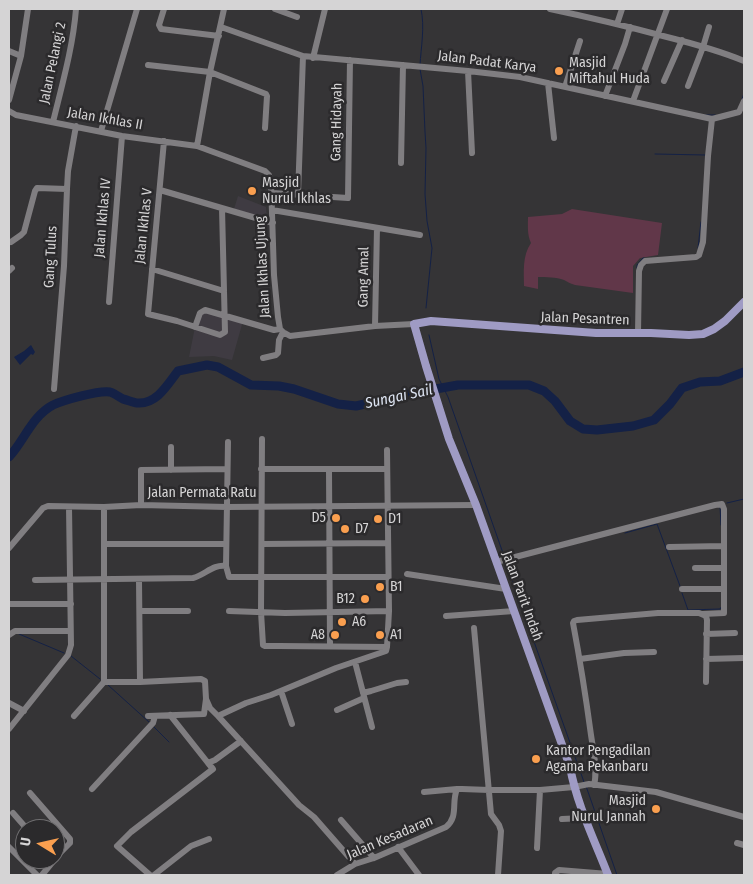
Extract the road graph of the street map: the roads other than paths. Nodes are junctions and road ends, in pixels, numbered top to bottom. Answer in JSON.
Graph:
{"nodes":[{"id":1,"x":28,"y":9,"type":"edge"},
{"id":2,"x":76,"y":9,"type":"edge"},
{"id":3,"x":137,"y":9,"type":"edge"},
{"id":4,"x":164,"y":9,"type":"edge"},
{"id":5,"x":224,"y":9,"type":"edge"},
{"id":6,"x":275,"y":9,"type":"edge"},
{"id":7,"x":325,"y":9,"type":"edge"},
{"id":8,"x":550,"y":9,"type":"edge"},
{"id":9,"x":622,"y":9,"type":"edge"},
{"id":10,"x":667,"y":9,"type":"edge"},
{"id":11,"x":297,"y":17,"type":"dead end"},
{"id":12,"x":617,"y":24,"type":"junction"},
{"id":13,"x":221,"y":26,"type":"junction"},
{"id":14,"x":630,"y":27,"type":"junction"},
{"id":15,"x":709,"y":27,"type":"dead end"},
{"id":16,"x":659,"y":34,"type":"junction"},
{"id":17,"x":219,"y":36,"type":"junction"},
{"id":18,"x":682,"y":40,"type":"junction"},
{"id":19,"x":580,"y":41,"type":"dead end"},
{"id":20,"x":703,"y":46,"type":"junction"},
{"id":21,"x":9,"y":50,"type":"edge"},
{"id":22,"x":20,"y":56,"type":"junction"},
{"id":23,"x":303,"y":56,"type":"junction"},
{"id":24,"x":314,"y":58,"type":"junction"},
{"id":25,"x":350,"y":60,"type":"junction"},
{"id":26,"x":744,"y":61,"type":"edge"},
{"id":27,"x":148,"y":65,"type":"dead end"},
{"id":28,"x":403,"y":65,"type":"junction"},
{"id":29,"x":468,"y":71,"type":"junction"},
{"id":30,"x":210,"y":72,"type":"junction"},
{"id":31,"x":664,"y":81,"type":"dead end"},
{"id":32,"x":548,"y":83,"type":"junction"},
{"id":33,"x":688,"y":86,"type":"dead end"},
{"id":34,"x":565,"y":87,"type":"junction"},
{"id":35,"x":605,"y":96,"type":"junction"},
{"id":36,"x":9,"y":100,"type":"edge"},
{"id":37,"x":744,"y":101,"type":"edge"},
{"id":38,"x":633,"y":102,"type":"junction"},
{"id":39,"x":9,"y":111,"type":"edge"},
{"id":40,"x":741,"y":114,"type":"edge"},
{"id":41,"x":712,"y":119,"type":"junction"},
{"id":42,"x":53,"y":122,"type":"junction"},
{"id":43,"x":76,"y":126,"type":"junction"},
{"id":44,"x":265,"y":128,"type":"dead end"},
{"id":45,"x":101,"y":132,"type":"junction"},
{"id":46,"x":122,"y":136,"type":"junction"},
{"id":47,"x":554,"y":138,"type":"dead end"},
{"id":48,"x":164,"y":141,"type":"junction"},
{"id":49,"x":197,"y":146,"type":"junction"},
{"id":50,"x":472,"y":152,"type":"dead end"},
{"id":51,"x":401,"y":163,"type":"dead end"},
{"id":52,"x":67,"y":189,"type":"junction"},
{"id":53,"x":160,"y":190,"type":"junction"},
{"id":54,"x":272,"y":193,"type":"junction"},
{"id":55,"x":298,"y":195,"type":"junction"},
{"id":56,"x":222,"y":208,"type":"junction"},
{"id":57,"x":272,"y":210,"type":"junction"},
{"id":58,"x":273,"y":223,"type":"junction"},
{"id":59,"x":377,"y":228,"type":"junction"},
{"id":60,"x":420,"y":235,"type":"dead end"},
{"id":61,"x":11,"y":242,"type":"dead end"},
{"id":62,"x":152,"y":269,"type":"junction"},
{"id":63,"x":224,"y":291,"type":"junction"},
{"id":64,"x":109,"y":302,"type":"dead end"},
{"id":65,"x":744,"y":302,"type":"edge"},
{"id":66,"x":224,"y":316,"type":"junction"},
{"id":67,"x":414,"y":324,"type":"junction"},
{"id":68,"x":376,"y":326,"type":"junction"},
{"id":69,"x":195,"y":327,"type":"junction"},
{"id":70,"x":281,"y":331,"type":"junction"},
{"id":71,"x":638,"y":333,"type":"junction"},
{"id":72,"x":263,"y":358,"type":"dead end"},
{"id":73,"x":54,"y":388,"type":"dead end"},
{"id":74,"x":262,"y":439,"type":"dead end"},
{"id":75,"x":228,"y":442,"type":"dead end"},
{"id":76,"x":171,"y":447,"type":"dead end"},
{"id":77,"x":387,"y":450,"type":"dead end"},
{"id":78,"x":261,"y":469,"type":"junction"},
{"id":79,"x":387,"y":469,"type":"junction"},
{"id":80,"x":171,"y":470,"type":"junction"},
{"id":81,"x":227,"y":470,"type":"junction"},
{"id":82,"x":329,"y":470,"type":"junction"},
{"id":83,"x":476,"y":505,"type":"junction"},
{"id":84,"x":69,"y":506,"type":"junction"},
{"id":85,"x":141,"y":506,"type":"junction"},
{"id":86,"x":261,"y":506,"type":"junction"},
{"id":87,"x":328,"y":506,"type":"junction"},
{"id":88,"x":388,"y":506,"type":"junction"},
{"id":89,"x":104,"y":507,"type":"junction"},
{"id":90,"x":227,"y":507,"type":"junction"},
{"id":91,"x":328,"y":543,"type":"junction"},
{"id":92,"x":388,"y":543,"type":"junction"},
{"id":93,"x":104,"y":544,"type":"junction"},
{"id":94,"x":226,"y":544,"type":"junction"},
{"id":95,"x":262,"y":544,"type":"junction"},
{"id":96,"x":724,"y":546,"type":"junction"},
{"id":97,"x":669,"y":547,"type":"dead end"},
{"id":98,"x":9,"y":548,"type":"edge"},
{"id":99,"x":498,"y":561,"type":"junction"},
{"id":100,"x":226,"y":566,"type":"junction"},
{"id":101,"x":695,"y":568,"type":"dead end"},
{"id":102,"x":724,"y":568,"type":"junction"},
{"id":103,"x":407,"y":574,"type":"dead end"},
{"id":104,"x":262,"y":577,"type":"junction"},
{"id":105,"x":329,"y":577,"type":"junction"},
{"id":106,"x":388,"y":577,"type":"junction"},
{"id":107,"x":70,"y":579,"type":"junction"},
{"id":108,"x":35,"y":580,"type":"dead end"},
{"id":109,"x":104,"y":580,"type":"junction"},
{"id":110,"x":140,"y":580,"type":"junction"},
{"id":111,"x":506,"y":589,"type":"junction"},
{"id":112,"x":682,"y":589,"type":"dead end"},
{"id":113,"x":724,"y":589,"type":"junction"},
{"id":114,"x":9,"y":604,"type":"edge"},
{"id":115,"x":71,"y":604,"type":"junction"},
{"id":116,"x":140,"y":611,"type":"junction"},
{"id":117,"x":188,"y":611,"type":"dead end"},
{"id":118,"x":229,"y":611,"type":"dead end"},
{"id":119,"x":389,"y":611,"type":"junction"},
{"id":120,"x":514,"y":611,"type":"junction"},
{"id":121,"x":261,"y":612,"type":"junction"},
{"id":122,"x":329,"y":612,"type":"junction"},
{"id":123,"x":703,"y":614,"type":"junction"},
{"id":124,"x":446,"y":616,"type":"dead end"},
{"id":125,"x":474,"y":628,"type":"dead end"},
{"id":126,"x":70,"y":631,"type":"junction"},
{"id":127,"x":735,"y":633,"type":"dead end"},
{"id":128,"x":706,"y":634,"type":"junction"},
{"id":129,"x":9,"y":635,"type":"edge"},
{"id":130,"x":330,"y":646,"type":"junction"},
{"id":131,"x":387,"y":647,"type":"junction"},
{"id":132,"x":654,"y":652,"type":"dead end"},
{"id":133,"x":706,"y":658,"type":"junction"},
{"id":134,"x":744,"y":658,"type":"edge"},
{"id":135,"x":580,"y":659,"type":"junction"},
{"id":136,"x":355,"y":662,"type":"junction"},
{"id":137,"x":104,"y":682,"type":"junction"},
{"id":138,"x":140,"y":682,"type":"junction"},
{"id":139,"x":406,"y":682,"type":"dead end"},
{"id":140,"x":706,"y":682,"type":"dead end"},
{"id":141,"x":280,"y":691,"type":"junction"},
{"id":142,"x":364,"y":695,"type":"junction"},
{"id":143,"x":206,"y":699,"type":"junction"},
{"id":144,"x":9,"y":703,"type":"edge"},
{"id":145,"x":337,"y":710,"type":"dead end"},
{"id":146,"x":24,"y":712,"type":"junction"},
{"id":147,"x":170,"y":715,"type":"junction"},
{"id":148,"x":74,"y":716,"type":"dead end"},
{"id":149,"x":218,"y":716,"type":"junction"},
{"id":150,"x":292,"y":724,"type":"dead end"},
{"id":151,"x":372,"y":727,"type":"dead end"},
{"id":152,"x":9,"y":729,"type":"edge"},
{"id":153,"x":241,"y":741,"type":"junction"},
{"id":154,"x":592,"y":748,"type":"junction"},
{"id":155,"x":642,"y":754,"type":"dead end"},
{"id":156,"x":208,"y":763,"type":"junction"},
{"id":157,"x":591,"y":785,"type":"junction"},
{"id":158,"x":574,"y":787,"type":"junction"},
{"id":159,"x":92,"y":790,"type":"dead end"},
{"id":160,"x":457,"y":790,"type":"junction"},
{"id":161,"x":489,"y":790,"type":"junction"},
{"id":162,"x":540,"y":790,"type":"junction"},
{"id":163,"x":424,"y":792,"type":"dead end"},
{"id":164,"x":30,"y":793,"type":"dead end"},
{"id":165,"x":13,"y":813,"type":"dead end"},
{"id":166,"x":744,"y":817,"type":"edge"},
{"id":167,"x":584,"y":818,"type":"junction"},
{"id":168,"x":18,"y":819,"type":"edge"},
{"id":169,"x":53,"y":819,"type":"edge"},
{"id":170,"x":562,"y":819,"type":"dead end"},
{"id":171,"x":341,"y":820,"type":"dead end"},
{"id":172,"x":65,"y":833,"type":"edge"},
{"id":173,"x":209,"y":839,"type":"dead end"},
{"id":174,"x":737,"y":843,"type":"dead end"},
{"id":175,"x":744,"y":845,"type":"edge"},
{"id":176,"x":9,"y":847,"type":"edge"},
{"id":177,"x":398,"y":847,"type":"junction"},
{"id":178,"x":65,"y":848,"type":"edge"},
{"id":179,"x":537,"y":848,"type":"dead end"},
{"id":180,"x":374,"y":858,"type":"junction"},
{"id":181,"x":355,"y":864,"type":"junction"},
{"id":182,"x":37,"y":875,"type":"edge"},
{"id":183,"x":150,"y":875,"type":"edge"},
{"id":184,"x":154,"y":875,"type":"edge"},
{"id":185,"x":337,"y":875,"type":"edge"},
{"id":186,"x":419,"y":875,"type":"edge"},
{"id":187,"x":498,"y":875,"type":"edge"},
{"id":188,"x":555,"y":875,"type":"edge"},
{"id":189,"x":608,"y":875,"type":"edge"}],
"edges":[{"from":1,"to":22,"type":"street"},
{"from":2,"to":42,"type":"street","name":"Jalan Pelangi 2"},
{"from":3,"to":45,"type":"street"},
{"from":4,"to":17,"type":"street"},
{"from":5,"to":13,"type":"street"},
{"from":6,"to":11,"type":"street"},
{"from":7,"to":24,"type":"street"},
{"from":8,"to":12,"type":"street"},
{"from":9,"to":12,"type":"street"},
{"from":10,"to":16,"type":"street"},
{"from":12,"to":14,"type":"street"},
{"from":13,"to":17,"type":"street"},
{"from":13,"to":23,"type":"street","name":"Jalan Padat Karya"},
{"from":14,"to":16,"type":"street"},
{"from":14,"to":35,"type":"street"},
{"from":15,"to":20,"type":"street"},
{"from":16,"to":18,"type":"street"},
{"from":16,"to":38,"type":"street"},
{"from":17,"to":30,"type":"street"},
{"from":18,"to":20,"type":"street"},
{"from":18,"to":31,"type":"street"},
{"from":19,"to":34,"type":"street"},
{"from":20,"to":26,"type":"street"},
{"from":20,"to":33,"type":"street"},
{"from":21,"to":22,"type":"street"},
{"from":22,"to":36,"type":"street"},
{"from":23,"to":24,"type":"street","name":"Jalan Padat Karya"},
{"from":23,"to":55,"type":"street"},
{"from":24,"to":25,"type":"street","name":"Jalan Padat Karya"},
{"from":25,"to":28,"type":"street","name":"Jalan Padat Karya"},
{"from":25,"to":55,"type":"street","name":"Gang Hidayah"},
{"from":27,"to":30,"type":"street"},
{"from":28,"to":29,"type":"street","name":"Jalan Padat Karya"},
{"from":28,"to":51,"type":"street"},
{"from":29,"to":32,"type":"street","name":"Jalan Padat Karya"},
{"from":29,"to":50,"type":"street"},
{"from":30,"to":44,"type":"street"},
{"from":30,"to":49,"type":"street"},
{"from":32,"to":34,"type":"street","name":"Jalan Padat Karya"},
{"from":32,"to":47,"type":"street"},
{"from":34,"to":35,"type":"street","name":"Jalan Padat Karya"},
{"from":35,"to":38,"type":"street","name":"Jalan Padat Karya"},
{"from":37,"to":40,"type":"street","name":"Jalan Padat Karya"},
{"from":38,"to":41,"type":"street","name":"Jalan Padat Karya"},
{"from":39,"to":42,"type":"street","name":"Jalan Ikhlas II"},
{"from":40,"to":41,"type":"street","name":"Jalan Padat Karya"},
{"from":41,"to":71,"type":"street"},
{"from":42,"to":43,"type":"street","name":"Jalan Ikhlas II"},
{"from":43,"to":45,"type":"street","name":"Jalan Ikhlas II"},
{"from":43,"to":52,"type":"street","name":"Gang Tulus"},
{"from":45,"to":46,"type":"street","name":"Jalan Ikhlas II"},
{"from":46,"to":48,"type":"street","name":"Jalan Ikhlas II"},
{"from":46,"to":64,"type":"street","name":"Jalan Ikhlas IV"},
{"from":48,"to":49,"type":"street","name":"Jalan Ikhlas II"},
{"from":48,"to":53,"type":"street","name":"Jalan Ikhlas V"},
{"from":49,"to":54,"type":"street","name":"Jalan Ikhlas Ujung"},
{"from":52,"to":61,"type":"street"},
{"from":52,"to":73,"type":"street","name":"Gang Tulus"},
{"from":53,"to":56,"type":"street"},
{"from":53,"to":62,"type":"street","name":"Jalan Ikhlas V"},
{"from":54,"to":55,"type":"street","name":"Gang Hidayah"},
{"from":54,"to":57,"type":"street","name":"Jalan Ikhlas Ujung"},
{"from":56,"to":58,"type":"street"},
{"from":56,"to":63,"type":"street"},
{"from":57,"to":58,"type":"street","name":"Jalan Ikhlas Ujung"},
{"from":57,"to":59,"type":"street","name":"Gang Amal"},
{"from":58,"to":70,"type":"street","name":"Jalan Ikhlas Ujung"},
{"from":59,"to":60,"type":"street","name":"Gang Amal"},
{"from":59,"to":68,"type":"street","name":"Gang Amal"},
{"from":62,"to":63,"type":"street"},
{"from":62,"to":69,"type":"street","name":"Jalan Ikhlas V"},
{"from":63,"to":66,"type":"street"},
{"from":65,"to":71,"type":"main road","name":"Jalan Pesantren"},
{"from":66,"to":69,"type":"street"},
{"from":66,"to":69,"type":"street"},
{"from":66,"to":70,"type":"street"},
{"from":67,"to":68,"type":"street","name":"Jalan Ikhlas Ujung"},
{"from":67,"to":71,"type":"main road","name":"Jalan Pesantren"},
{"from":67,"to":83,"type":"main road","name":"Jalan Parit Indah"},
{"from":68,"to":70,"type":"street","name":"Jalan Ikhlas Ujung"},
{"from":70,"to":72,"type":"street"},
{"from":74,"to":78,"type":"street"},
{"from":75,"to":81,"type":"street"},
{"from":76,"to":80,"type":"street"},
{"from":77,"to":79,"type":"street"},
{"from":78,"to":82,"type":"street"},
{"from":78,"to":86,"type":"street"},
{"from":79,"to":82,"type":"street"},
{"from":79,"to":88,"type":"street"},
{"from":80,"to":81,"type":"street"},
{"from":80,"to":85,"type":"street"},
{"from":81,"to":90,"type":"street"},
{"from":82,"to":87,"type":"street"},
{"from":83,"to":88,"type":"street","name":"Jalan Permata Ratu"},
{"from":83,"to":99,"type":"main road","name":"Jalan Parit Indah"},
{"from":84,"to":89,"type":"street","name":"Jalan Permata Ratu"},
{"from":84,"to":98,"type":"street","name":"Jalan Permata Ratu"},
{"from":84,"to":107,"type":"street"},
{"from":85,"to":89,"type":"street","name":"Jalan Permata Ratu"},
{"from":85,"to":90,"type":"street","name":"Jalan Permata Ratu"},
{"from":86,"to":87,"type":"street","name":"Jalan Permata Ratu"},
{"from":86,"to":90,"type":"street","name":"Jalan Permata Ratu"},
{"from":86,"to":95,"type":"street"},
{"from":87,"to":88,"type":"street","name":"Jalan Permata Ratu"},
{"from":87,"to":91,"type":"street"},
{"from":88,"to":92,"type":"street"},
{"from":89,"to":93,"type":"street"},
{"from":90,"to":94,"type":"street"},
{"from":91,"to":92,"type":"street"},
{"from":91,"to":95,"type":"street"},
{"from":91,"to":105,"type":"street"},
{"from":92,"to":106,"type":"street"},
{"from":93,"to":94,"type":"street"},
{"from":93,"to":109,"type":"street"},
{"from":94,"to":100,"type":"street"},
{"from":95,"to":104,"type":"street"},
{"from":96,"to":97,"type":"street"},
{"from":96,"to":99,"type":"street"},
{"from":96,"to":102,"type":"street"},
{"from":99,"to":111,"type":"main road","name":"Jalan Parit Indah"},
{"from":100,"to":104,"type":"street"},
{"from":100,"to":110,"type":"street"},
{"from":101,"to":102,"type":"street"},
{"from":102,"to":113,"type":"street"},
{"from":103,"to":111,"type":"street"},
{"from":104,"to":105,"type":"street"},
{"from":104,"to":121,"type":"street"},
{"from":105,"to":106,"type":"street"},
{"from":105,"to":122,"type":"street"},
{"from":106,"to":119,"type":"street"},
{"from":107,"to":108,"type":"street"},
{"from":107,"to":109,"type":"street"},
{"from":107,"to":115,"type":"street"},
{"from":109,"to":110,"type":"street"},
{"from":109,"to":137,"type":"street"},
{"from":110,"to":116,"type":"street"},
{"from":111,"to":120,"type":"main road","name":"Jalan Parit Indah"},
{"from":112,"to":113,"type":"street"},
{"from":113,"to":123,"type":"street"},
{"from":114,"to":115,"type":"street"},
{"from":115,"to":126,"type":"street"},
{"from":116,"to":117,"type":"street"},
{"from":116,"to":138,"type":"street"},
{"from":118,"to":121,"type":"street"},
{"from":119,"to":122,"type":"street"},
{"from":119,"to":131,"type":"street"},
{"from":120,"to":124,"type":"street"},
{"from":120,"to":158,"type":"main road","name":"Jalan Parit Indah"},
{"from":121,"to":122,"type":"street"},
{"from":121,"to":130,"type":"street"},
{"from":122,"to":130,"type":"street"},
{"from":123,"to":128,"type":"street"},
{"from":123,"to":135,"type":"street"},
{"from":125,"to":161,"type":"street"},
{"from":126,"to":129,"type":"street"},
{"from":126,"to":146,"type":"street"},
{"from":127,"to":128,"type":"street"},
{"from":128,"to":133,"type":"street"},
{"from":130,"to":131,"type":"street"},
{"from":131,"to":136,"type":"street"},
{"from":132,"to":135,"type":"street"},
{"from":133,"to":134,"type":"street"},
{"from":133,"to":140,"type":"street"},
{"from":135,"to":154,"type":"street"},
{"from":136,"to":141,"type":"street"},
{"from":136,"to":142,"type":"street"},
{"from":137,"to":138,"type":"street"},
{"from":137,"to":148,"type":"street"},
{"from":138,"to":143,"type":"street"},
{"from":139,"to":142,"type":"street"},
{"from":141,"to":149,"type":"street"},
{"from":141,"to":150,"type":"street"},
{"from":142,"to":145,"type":"street"},
{"from":142,"to":151,"type":"street"},
{"from":143,"to":147,"type":"street"},
{"from":143,"to":149,"type":"street"},
{"from":144,"to":146,"type":"street"},
{"from":146,"to":152,"type":"street"},
{"from":147,"to":156,"type":"street"},
{"from":147,"to":159,"type":"street"},
{"from":149,"to":153,"type":"street"},
{"from":153,"to":156,"type":"street"},
{"from":153,"to":181,"type":"street"},
{"from":154,"to":155,"type":"street"},
{"from":154,"to":157,"type":"street"},
{"from":156,"to":183,"type":"street"},
{"from":157,"to":158,"type":"street"},
{"from":157,"to":166,"type":"street"},
{"from":158,"to":162,"type":"street"},
{"from":158,"to":167,"type":"main road","name":"Jalan Parit Indah"},
{"from":160,"to":161,"type":"street"},
{"from":160,"to":163,"type":"street"},
{"from":160,"to":177,"type":"street","name":"Jalan Kesadaran"},
{"from":161,"to":162,"type":"street"},
{"from":161,"to":187,"type":"street"},
{"from":162,"to":179,"type":"street"},
{"from":164,"to":169,"type":"street"},
{"from":165,"to":168,"type":"street"},
{"from":167,"to":170,"type":"street"},
{"from":167,"to":189,"type":"main road","name":"Jalan Parit Indah"},
{"from":171,"to":180,"type":"street"},
{"from":172,"to":178,"type":"street"},
{"from":173,"to":184,"type":"street"},
{"from":174,"to":175,"type":"street"},
{"from":176,"to":182,"type":"street"},
{"from":177,"to":180,"type":"street","name":"Jalan Kesadaran"},
{"from":177,"to":186,"type":"street"},
{"from":180,"to":181,"type":"street","name":"Jalan Kesadaran"},
{"from":181,"to":185,"type":"street","name":"Jalan Kesadaran"},
{"from":188,"to":189,"type":"street"}]}
